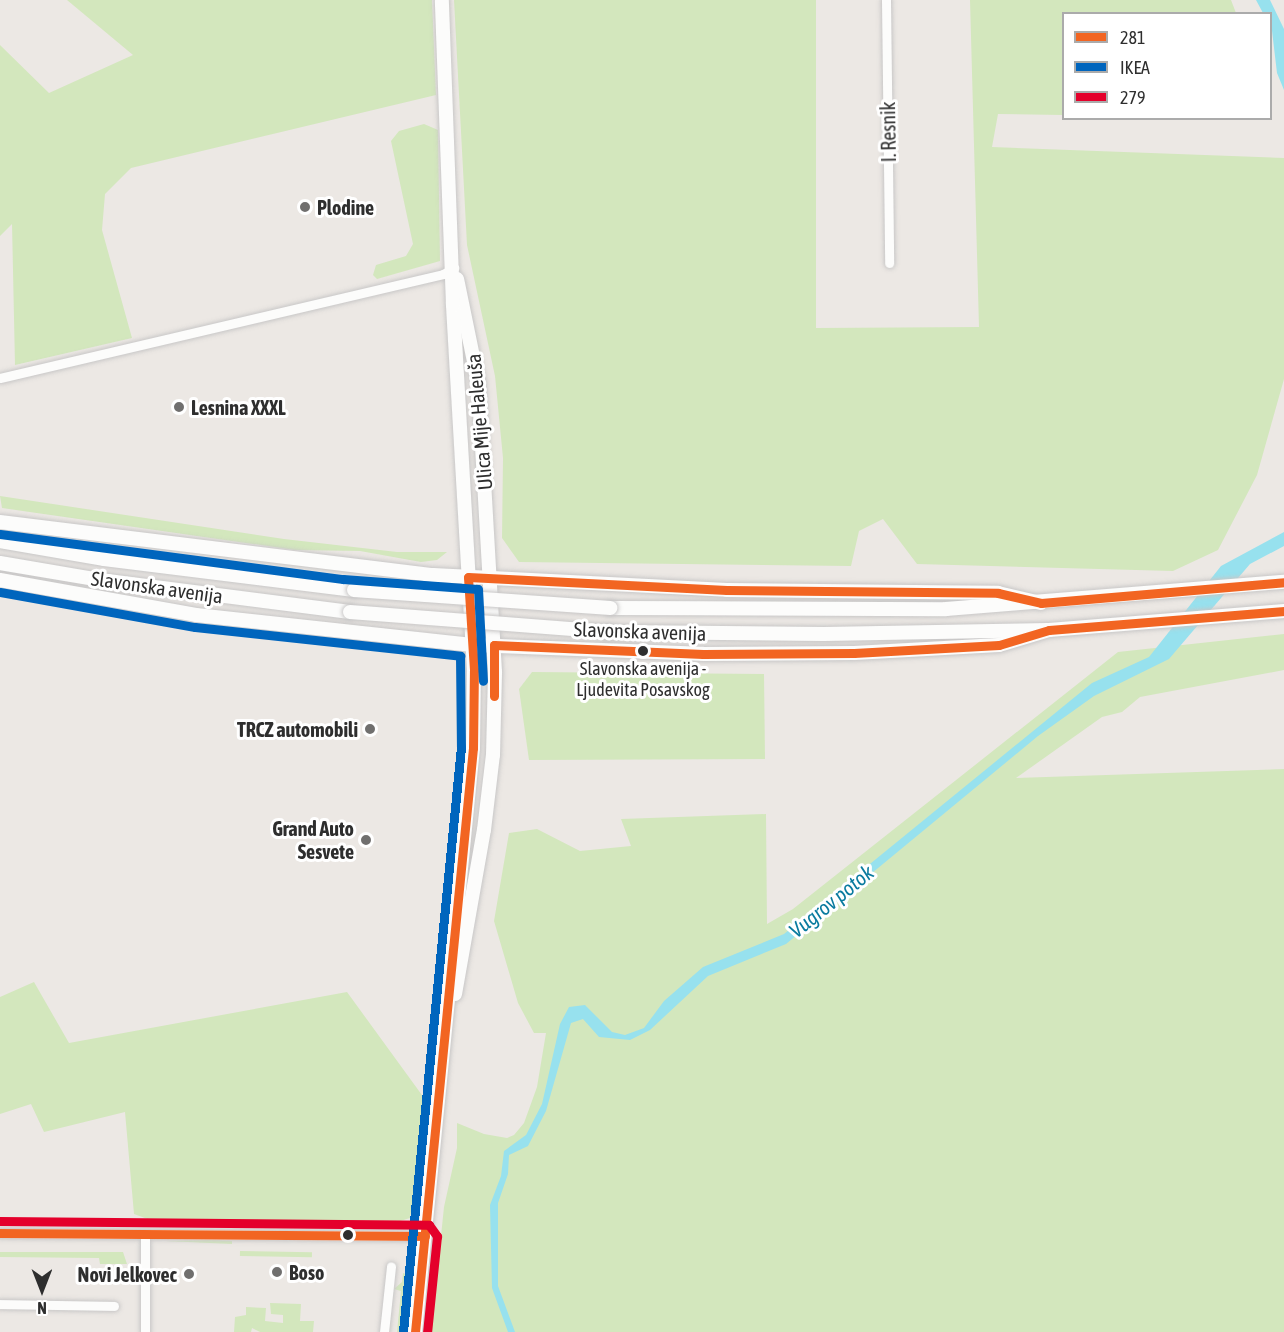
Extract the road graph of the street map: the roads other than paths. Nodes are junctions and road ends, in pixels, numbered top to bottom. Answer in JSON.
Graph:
{"nodes":[{"id":1,"x":442,"y":0,"type":"edge"},
{"id":2,"x":886,"y":0,"type":"edge"},
{"id":3,"x":888,"y":263,"type":"dead end"},
{"id":4,"x":454,"y":268,"type":"junction"},
{"id":5,"x":0,"y":378,"type":"edge"},
{"id":6,"x":0,"y":522,"type":"edge"},
{"id":7,"x":0,"y":541,"type":"edge"},
{"id":8,"x":0,"y":563,"type":"edge"},
{"id":9,"x":468,"y":577,"type":"junction"},
{"id":10,"x":489,"y":578,"type":"junction"},
{"id":11,"x":0,"y":580,"type":"edge"},
{"id":12,"x":1280,"y":583,"type":"edge"},
{"id":13,"x":1041,"y":603,"type":"junction"},
{"id":14,"x":1284,"y":611,"type":"edge"},
{"id":15,"x":1049,"y":630,"type":"junction"},
{"id":16,"x":472,"y":645,"type":"junction"},
{"id":17,"x":494,"y":645,"type":"junction"},
{"id":18,"x":447,"y":1020,"type":"junction"},
{"id":19,"x":0,"y":1233,"type":"edge"},
{"id":20,"x":145,"y":1234,"type":"junction"},
{"id":21,"x":425,"y":1236,"type":"junction"},
{"id":22,"x":391,"y":1266,"type":"dead end"},
{"id":23,"x":0,"y":1304,"type":"edge"},
{"id":24,"x":114,"y":1306,"type":"dead end"},
{"id":25,"x":145,"y":1332,"type":"edge"},
{"id":26,"x":384,"y":1332,"type":"edge"},
{"id":27,"x":415,"y":1332,"type":"edge"}],
"edges":[{"from":1,"to":4,"type":"main road","name":"Ulica Mije Haleuša"},
{"from":2,"to":3,"type":"street","name":"I. Resnik"},
{"from":4,"to":5,"type":"street"},
{"from":4,"to":9,"type":"main road","name":"Ulica Mije Haleuša"},
{"from":4,"to":10,"type":"main road","name":"Ulica Mije Haleuša"},
{"from":6,"to":9,"type":"main road"},
{"from":7,"to":13,"type":"main road","name":"Slavonska avenija","bridge":true},
{"from":8,"to":15,"type":"main road","name":"Slavonska avenija","bridge":true},
{"from":9,"to":10,"type":"main road"},
{"from":9,"to":16,"type":"main road","name":"Ulica Mije Haleuša"},
{"from":10,"to":13,"type":"main road"},
{"from":10,"to":17,"type":"main road","name":"Ulica Mije Haleuša"},
{"from":11,"to":16,"type":"main road"},
{"from":12,"to":13,"type":"main road","name":"Slavonska avenija"},
{"from":14,"to":15,"type":"main road","name":"Slavonska avenija"},
{"from":15,"to":17,"type":"main road"},
{"from":16,"to":17,"type":"main road"},
{"from":16,"to":18,"type":"main road","name":"Ulica Mije Haleuša"},
{"from":17,"to":18,"type":"main road","name":"Ulica Mije Haleuša"},
{"from":18,"to":21,"type":"main road"},
{"from":19,"to":20,"type":"street"},
{"from":20,"to":21,"type":"street"},
{"from":20,"to":25,"type":"street"},
{"from":21,"to":27,"type":"main road"},
{"from":22,"to":26,"type":"street"},
{"from":23,"to":24,"type":"street"}]}
